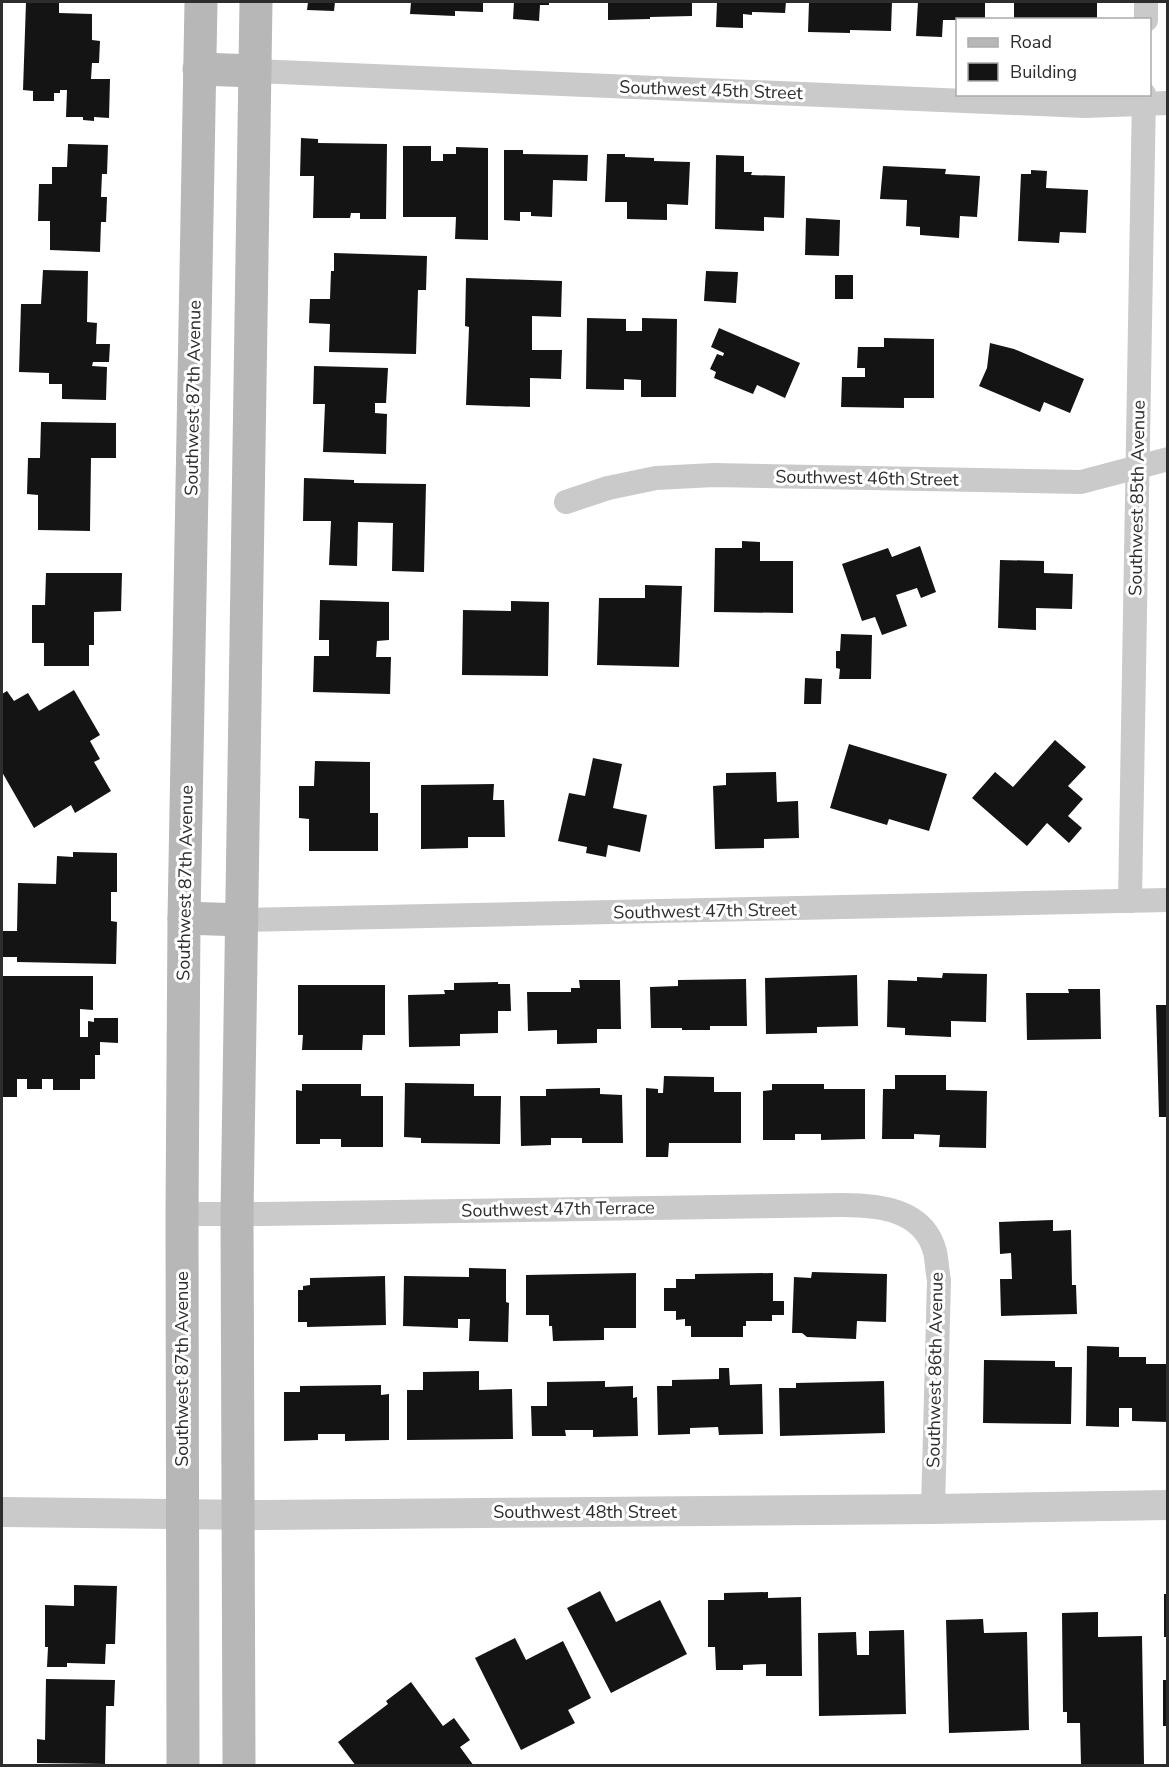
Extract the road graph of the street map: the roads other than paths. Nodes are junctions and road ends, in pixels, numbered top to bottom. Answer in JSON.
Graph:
{"nodes":[{"id":1,"x":201,"y":2,"type":"edge"},
{"id":2,"x":256,"y":2,"type":"edge"},
{"id":3,"x":1146,"y":2,"type":"edge"},
{"id":4,"x":1146,"y":18,"type":"edge"},
{"id":5,"x":199,"y":69,"type":"junction"},
{"id":6,"x":255,"y":71,"type":"junction"},
{"id":7,"x":1152,"y":100,"type":"edge"},
{"id":8,"x":1167,"y":459,"type":"edge"},
{"id":9,"x":1137,"y":468,"type":"junction"},
{"id":10,"x":566,"y":502,"type":"dead end"},
{"id":11,"x":1167,"y":900,"type":"edge"},
{"id":12,"x":1130,"y":901,"type":"junction"},
{"id":13,"x":184,"y":918,"type":"junction"},
{"id":14,"x":242,"y":920,"type":"junction"},
{"id":15,"x":182,"y":1214,"type":"junction"},
{"id":16,"x":237,"y":1214,"type":"junction"},
{"id":17,"x":927,"y":1233,"type":"joint"},
{"id":18,"x":1167,"y":1505,"type":"edge"},
{"id":19,"x":933,"y":1509,"type":"junction"},
{"id":20,"x":2,"y":1512,"type":"edge"},
{"id":21,"x":183,"y":1514,"type":"junction"},
{"id":22,"x":237,"y":1515,"type":"junction"},
{"id":23,"x":183,"y":1766,"type":"edge"},
{"id":24,"x":238,"y":1766,"type":"edge"}],
"edges":[{"from":1,"to":5,"type":"main road","name":"Southwest 87th Avenue"},
{"from":2,"to":6,"type":"main road"},
{"from":3,"to":4,"type":"street"},
{"from":5,"to":6,"type":"main road"},
{"from":5,"to":13,"type":"main road","name":"Southwest 87th Avenue"},
{"from":6,"to":7,"type":"street","name":"Southwest 45th Street"},
{"from":6,"to":14,"type":"main road"},
{"from":7,"to":9,"type":"street","name":"Southwest 85th Avenue"},
{"from":8,"to":9,"type":"street","name":"Southwest 46th Street"},
{"from":9,"to":10,"type":"street","name":"Southwest 46th Street"},
{"from":9,"to":12,"type":"street","name":"Southwest 85th Avenue"},
{"from":11,"to":12,"type":"street","name":"Southwest 47th Street"},
{"from":12,"to":14,"type":"street","name":"Southwest 47th Street"},
{"from":13,"to":14,"type":"main road"},
{"from":13,"to":15,"type":"main road","name":"Southwest 87th Avenue"},
{"from":14,"to":16,"type":"main road"},
{"from":15,"to":16,"type":"street","name":"Southwest 47th Terrace"},
{"from":15,"to":21,"type":"main road","name":"Southwest 87th Avenue"},
{"from":16,"to":17,"type":"street","name":"Southwest 47th Terrace"},
{"from":16,"to":22,"type":"main road"},
{"from":17,"to":19,"type":"street","name":"Southwest 86th Avenue"},
{"from":18,"to":19,"type":"street","name":"Southwest 48th Street"},
{"from":19,"to":22,"type":"street","name":"Southwest 48th Street"},
{"from":20,"to":21,"type":"street","name":"Southwest 48th Street"},
{"from":21,"to":22,"type":"street","name":"Southwest 48th Street"},
{"from":21,"to":23,"type":"main road","name":"Southwest 87th Avenue"},
{"from":22,"to":24,"type":"main road"}]}
